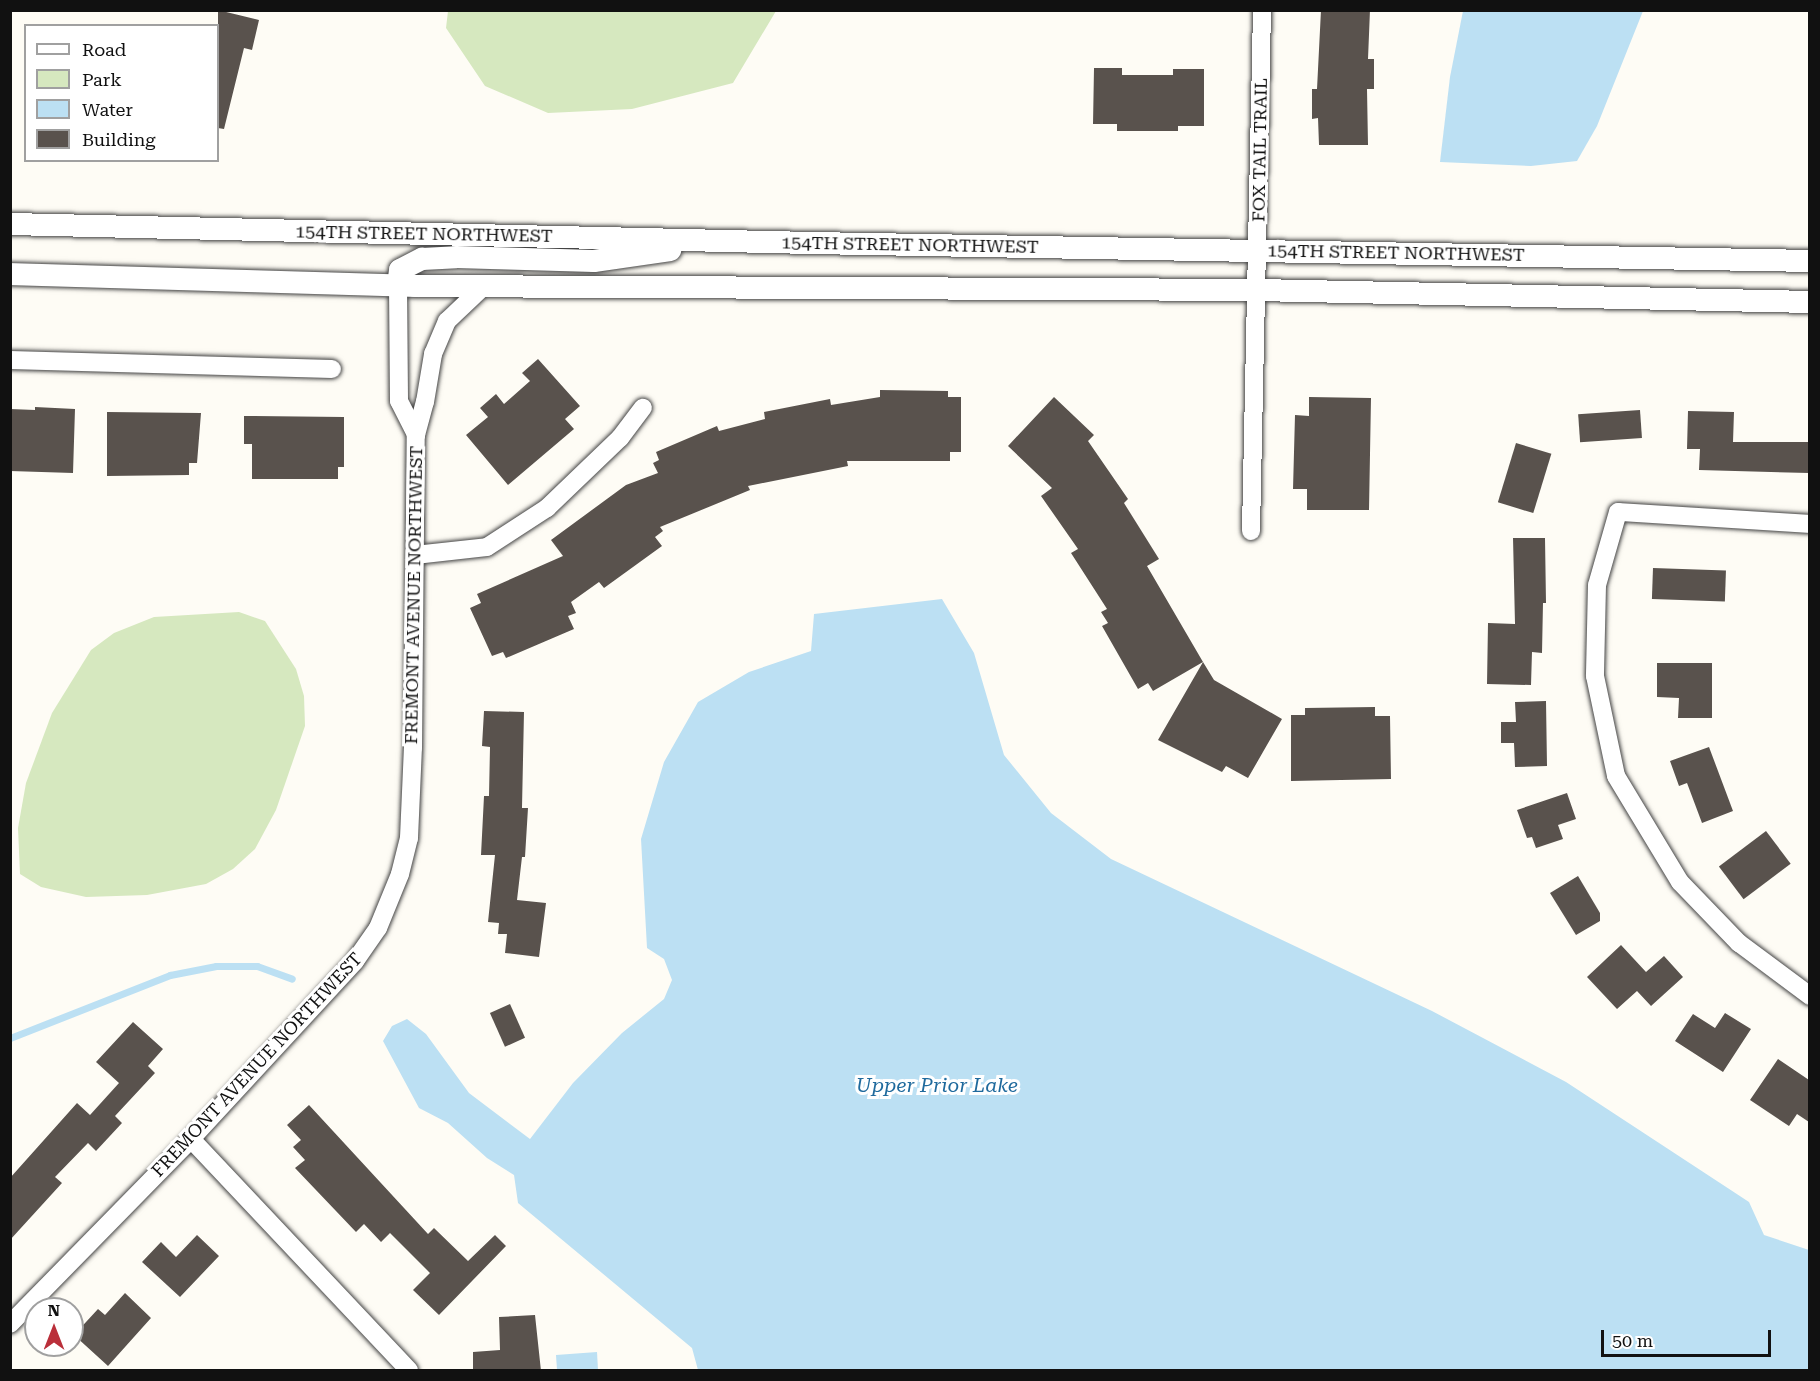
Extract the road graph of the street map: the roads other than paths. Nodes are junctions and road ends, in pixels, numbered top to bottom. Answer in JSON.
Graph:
{"nodes":[{"id":1,"x":1262,"y":10,"type":"edge"},
{"id":2,"x":10,"y":224,"type":"edge"},
{"id":3,"x":734,"y":242,"type":"junction"},
{"id":4,"x":1258,"y":250,"type":"junction"},
{"id":5,"x":1809,"y":261,"type":"edge"},
{"id":6,"x":10,"y":274,"type":"edge"},
{"id":7,"x":398,"y":285,"type":"junction"},
{"id":8,"x":484,"y":286,"type":"junction"},
{"id":9,"x":1257,"y":290,"type":"junction"},
{"id":10,"x":1809,"y":302,"type":"edge"},
{"id":11,"x":10,"y":360,"type":"edge"},
{"id":12,"x":332,"y":369,"type":"dead end"},
{"id":13,"x":643,"y":408,"type":"dead end"},
{"id":14,"x":416,"y":435,"type":"junction"},
{"id":15,"x":1809,"y":524,"type":"edge"},
{"id":16,"x":1251,"y":531,"type":"dead end"},
{"id":17,"x":415,"y":555,"type":"junction"},
{"id":18,"x":1809,"y":996,"type":"edge"},
{"id":19,"x":191,"y":1139,"type":"junction"},
{"id":20,"x":10,"y":1324,"type":"edge"},
{"id":21,"x":409,"y":1371,"type":"edge"}],
"edges":[{"from":1,"to":4,"type":"street","name":"FOX TAIL TRAIL"},
{"from":2,"to":3,"type":"street","name":"154TH STREET NORTHWEST"},
{"from":3,"to":4,"type":"street","name":"154TH STREET NORTHWEST"},
{"from":3,"to":7,"type":"street"},
{"from":4,"to":5,"type":"street","name":"154TH STREET NORTHWEST"},
{"from":4,"to":9,"type":"street","name":"FOX TAIL TRAIL"},
{"from":6,"to":7,"type":"street"},
{"from":7,"to":8,"type":"street"},
{"from":7,"to":14,"type":"street","name":"FREMONT AVENUE NORTHWEST"},
{"from":8,"to":9,"type":"street"},
{"from":8,"to":14,"type":"street","name":"FREMONT AVENUE NORTHWEST"},
{"from":9,"to":10,"type":"street"},
{"from":9,"to":16,"type":"street","name":"FOX TAIL TRAIL"},
{"from":11,"to":12,"type":"street"},
{"from":13,"to":17,"type":"street"},
{"from":14,"to":17,"type":"street","name":"FREMONT AVENUE NORTHWEST"},
{"from":15,"to":18,"type":"street"},
{"from":17,"to":19,"type":"street","name":"FREMONT AVENUE NORTHWEST"},
{"from":19,"to":20,"type":"street","name":"FREMONT AVENUE NORTHWEST"},
{"from":19,"to":21,"type":"street"}]}
